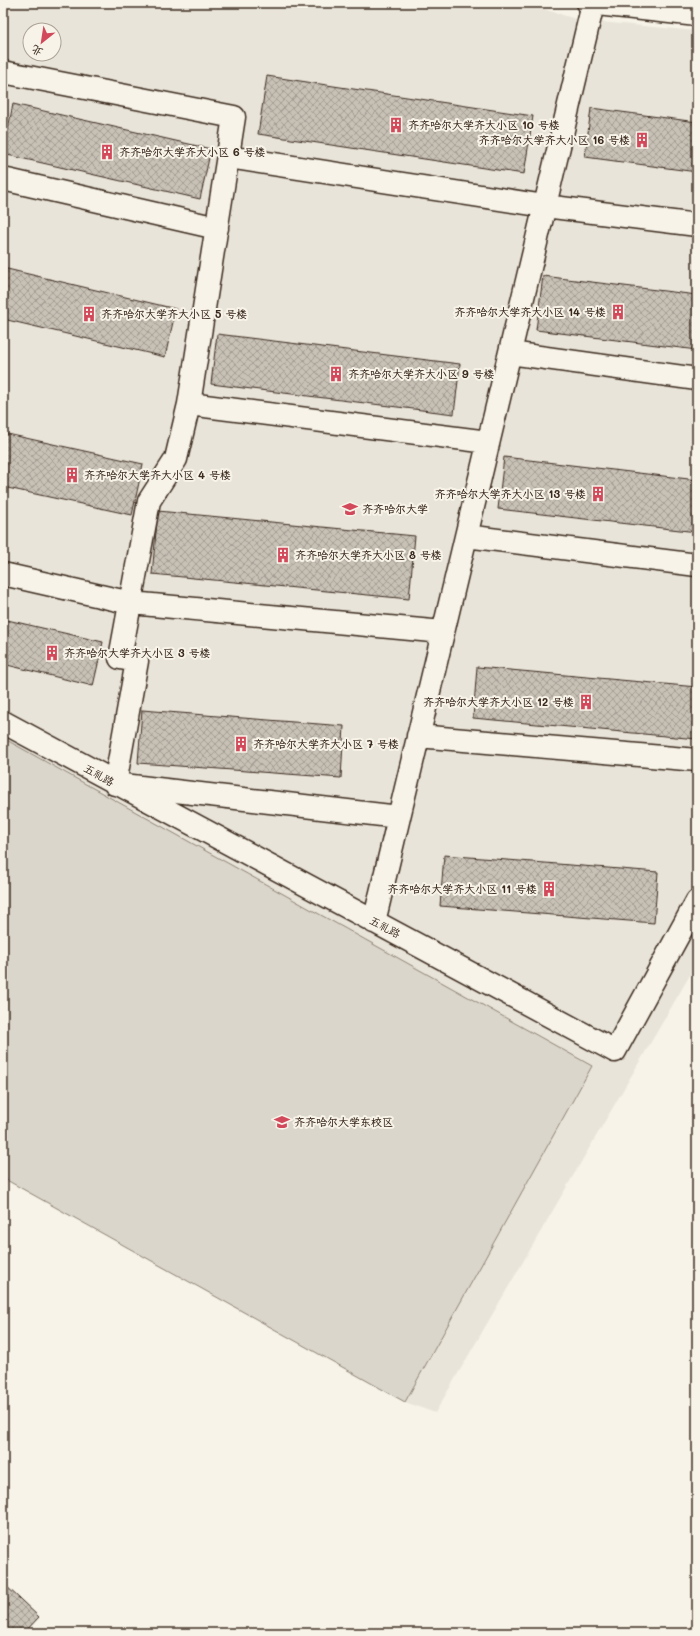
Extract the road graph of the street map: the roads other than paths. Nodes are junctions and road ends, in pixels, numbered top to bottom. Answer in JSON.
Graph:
{"nodes":[{"id":1,"x":591,"y":4,"type":"edge"},
{"id":2,"x":697,"y":15,"type":"edge"},
{"id":3,"x":3,"y":72,"type":"edge"},
{"id":4,"x":228,"y":157,"type":"junction"},
{"id":5,"x":3,"y":180,"type":"edge"},
{"id":6,"x":545,"y":206,"type":"junction"},
{"id":7,"x":697,"y":225,"type":"edge"},
{"id":8,"x":217,"y":228,"type":"junction"},
{"id":9,"x":510,"y":353,"type":"junction"},
{"id":10,"x":697,"y":379,"type":"edge"},
{"id":11,"x":188,"y":404,"type":"junction"},
{"id":12,"x":488,"y":442,"type":"junction"},
{"id":13,"x":466,"y":536,"type":"junction"},
{"id":14,"x":697,"y":565,"type":"edge"},
{"id":15,"x":3,"y":574,"type":"edge"},
{"id":16,"x":131,"y":603,"type":"junction"},
{"id":17,"x":443,"y":632,"type":"junction"},
{"id":18,"x":3,"y":722,"type":"edge"},
{"id":19,"x":418,"y":736,"type":"junction"},
{"id":20,"x":697,"y":760,"type":"edge"},
{"id":21,"x":115,"y":784,"type":"junction"},
{"id":22,"x":399,"y":817,"type":"junction"},
{"id":23,"x":697,"y":901,"type":"edge"},
{"id":24,"x":374,"y":922,"type":"junction"}],
"edges":[{"from":1,"to":2,"type":"street"},
{"from":1,"to":6,"type":"street"},
{"from":3,"to":4,"type":"street"},
{"from":4,"to":6,"type":"street"},
{"from":4,"to":8,"type":"street"},
{"from":5,"to":8,"type":"street"},
{"from":6,"to":7,"type":"street"},
{"from":6,"to":9,"type":"street"},
{"from":8,"to":11,"type":"street"},
{"from":9,"to":10,"type":"street"},
{"from":9,"to":12,"type":"street"},
{"from":11,"to":12,"type":"street"},
{"from":11,"to":16,"type":"street"},
{"from":12,"to":13,"type":"street"},
{"from":13,"to":14,"type":"street"},
{"from":13,"to":17,"type":"street"},
{"from":15,"to":16,"type":"street"},
{"from":16,"to":17,"type":"street"},
{"from":16,"to":21,"type":"street"},
{"from":17,"to":19,"type":"street"},
{"from":18,"to":21,"type":"street","name":"五礼路"},
{"from":19,"to":20,"type":"street"},
{"from":19,"to":22,"type":"street"},
{"from":21,"to":22,"type":"street"},
{"from":21,"to":24,"type":"street","name":"五礼路"},
{"from":22,"to":24,"type":"street"},
{"from":23,"to":24,"type":"street","name":"五礼路"}]}
